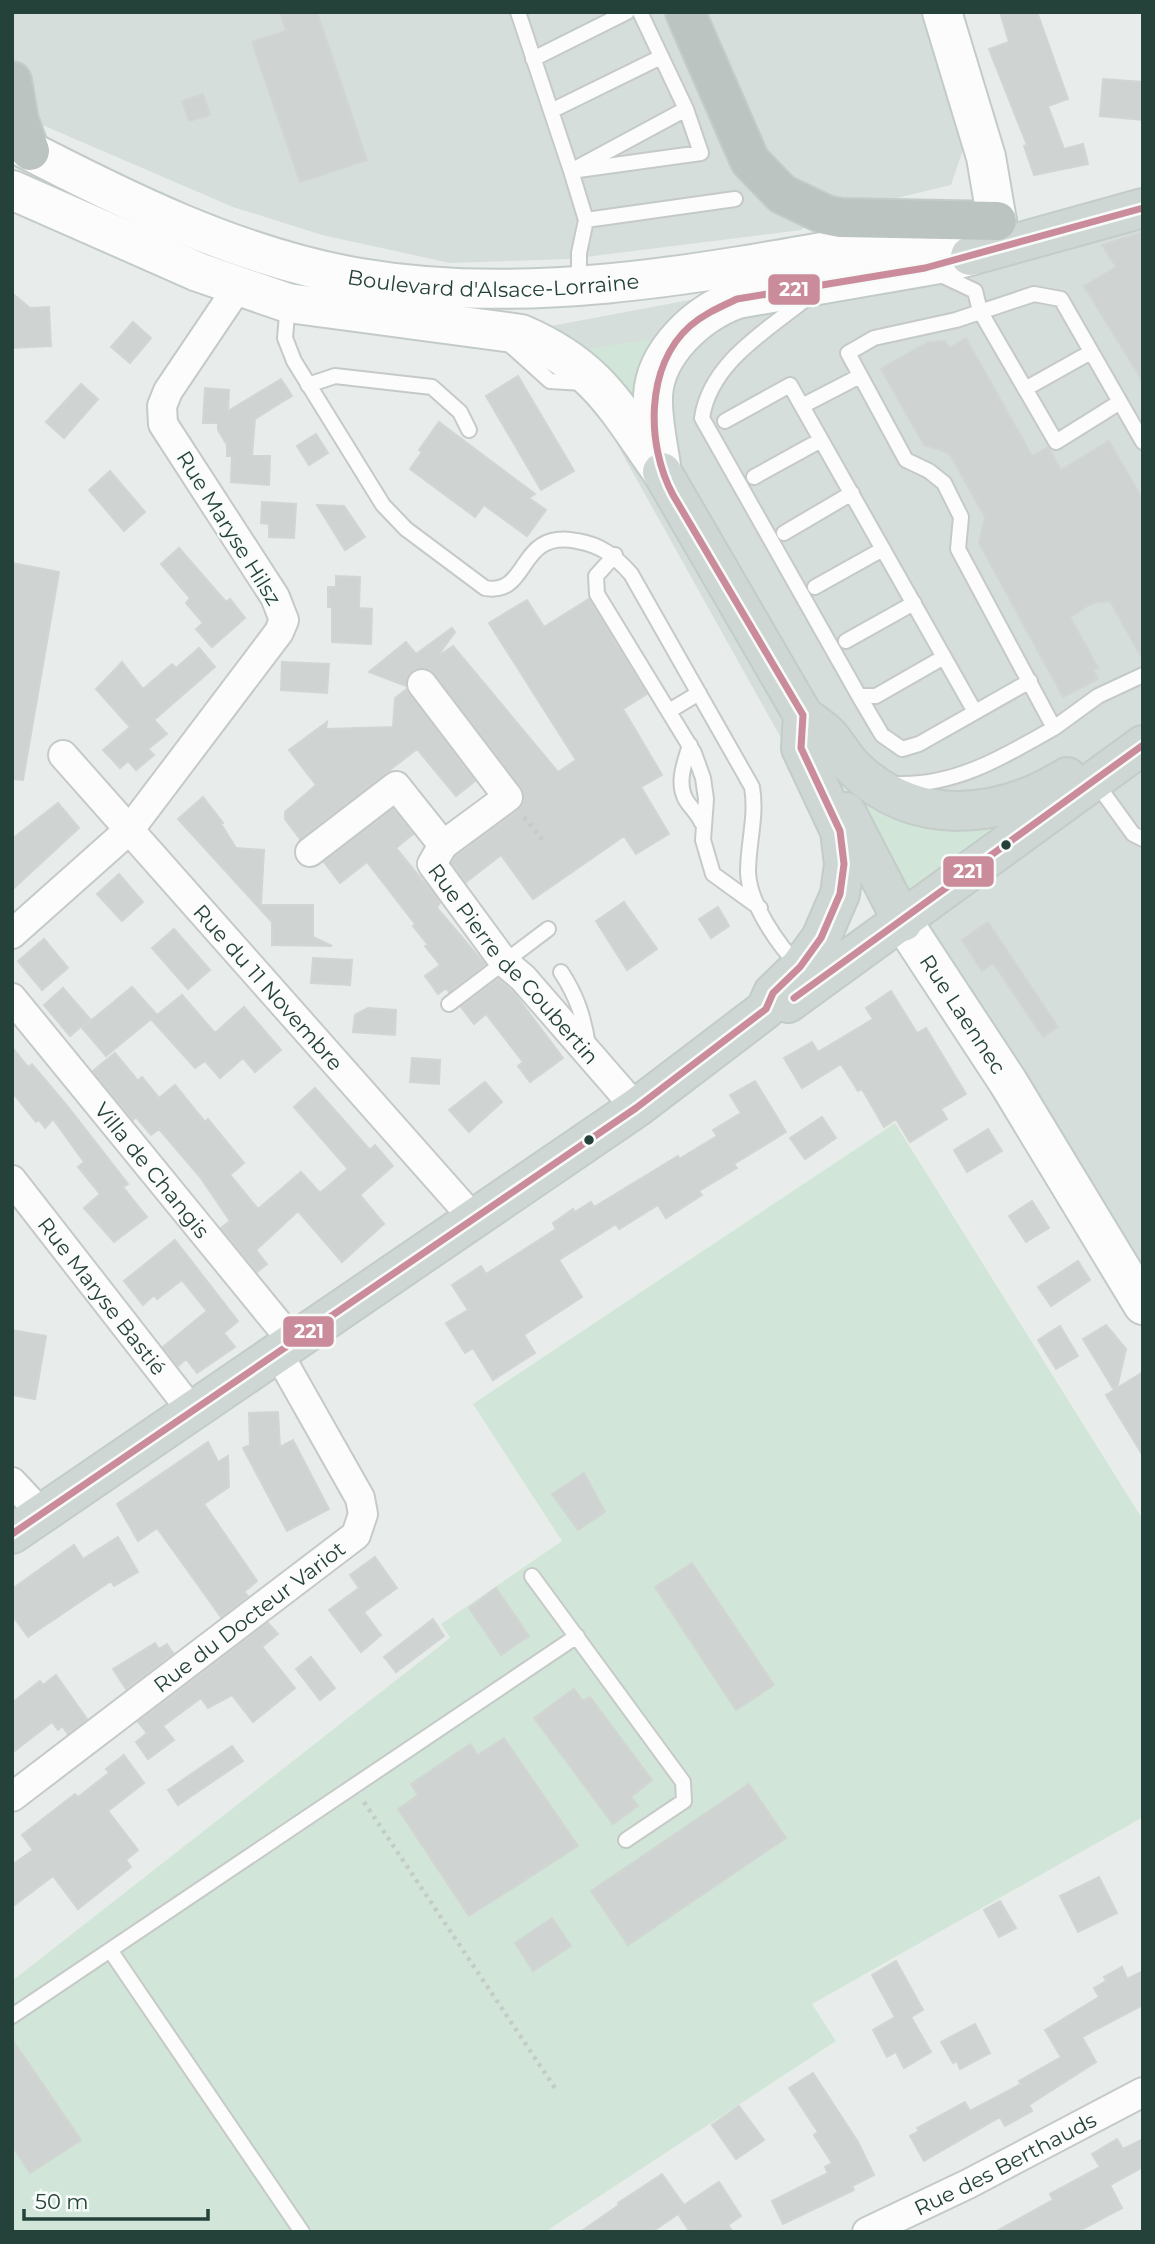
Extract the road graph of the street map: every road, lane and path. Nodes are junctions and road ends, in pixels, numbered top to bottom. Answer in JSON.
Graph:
{"nodes":[{"id":1,"x":518,"y":12,"type":"edge"},
{"id":2,"x":627,"y":12,"type":"edge"},
{"id":3,"x":640,"y":12,"type":"edge"},
{"id":4,"x":685,"y":12,"type":"edge"},
{"id":5,"x":942,"y":12,"type":"edge"},
{"id":6,"x":662,"y":57,"type":"junction"},
{"id":7,"x":533,"y":59,"type":"junction"},
{"id":8,"x":12,"y":81,"type":"edge"},
{"id":9,"x":686,"y":109,"type":"junction"},
{"id":10,"x":551,"y":111,"type":"junction"},
{"id":11,"x":21,"y":147,"type":"edge"},
{"id":12,"x":571,"y":171,"type":"junction"},
{"id":13,"x":1143,"y":186,"type":"edge"},
{"id":14,"x":12,"y":190,"type":"edge"},
{"id":15,"x":735,"y":199,"type":"dead end"},
{"id":16,"x":1143,"y":208,"type":"edge"},
{"id":17,"x":586,"y":220,"type":"junction"},
{"id":18,"x":997,"y":221,"type":"junction"},
{"id":19,"x":95,"y":228,"type":"junction"},
{"id":20,"x":970,"y":256,"type":"junction"},
{"id":21,"x":925,"y":268,"type":"junction"},
{"id":22,"x":824,"y":284,"type":"junction"},
{"id":23,"x":579,"y":286,"type":"junction"},
{"id":24,"x":238,"y":287,"type":"junction"},
{"id":25,"x":288,"y":303,"type":"junction"},
{"id":26,"x":980,"y":310,"type":"junction"},
{"id":27,"x":1091,"y":352,"type":"junction"},
{"id":28,"x":860,"y":376,"type":"junction"},
{"id":29,"x":308,"y":385,"type":"junction"},
{"id":30,"x":1025,"y":389,"type":"junction"},
{"id":31,"x":1120,"y":402,"type":"junction"},
{"id":32,"x":802,"y":406,"type":"junction"},
{"id":33,"x":725,"y":421,"type":"dead end"},
{"id":34,"x":469,"y":430,"type":"dead end"},
{"id":35,"x":821,"y":440,"type":"junction"},
{"id":36,"x":1143,"y":442,"type":"edge"},
{"id":37,"x":662,"y":472,"type":"junction"},
{"id":38,"x":754,"y":477,"type":"dead end"},
{"id":39,"x":852,"y":493,"type":"junction"},
{"id":40,"x":784,"y":533,"type":"dead end"},
{"id":41,"x":883,"y":549,"type":"junction"},
{"id":42,"x":615,"y":555,"type":"junction"},
{"id":43,"x":815,"y":587,"type":"dead end"},
{"id":44,"x":914,"y":603,"type":"junction"},
{"id":45,"x":846,"y":641,"type":"dead end"},
{"id":46,"x":944,"y":657,"type":"junction"},
{"id":47,"x":1143,"y":675,"type":"edge"},
{"id":48,"x":1030,"y":681,"type":"junction"},
{"id":49,"x":422,"y":684,"type":"dead end"},
{"id":50,"x":699,"y":693,"type":"junction"},
{"id":51,"x":859,"y":696,"type":"junction"},
{"id":52,"x":669,"y":711,"type":"junction"},
{"id":53,"x":975,"y":712,"type":"junction"},
{"id":54,"x":803,"y":715,"type":"junction"},
{"id":55,"x":1054,"y":728,"type":"junction"},
{"id":56,"x":1143,"y":732,"type":"edge"},
{"id":57,"x":690,"y":745,"type":"junction"},
{"id":58,"x":1143,"y":745,"type":"edge"},
{"id":59,"x":63,"y":755,"type":"dead end"},
{"id":60,"x":1094,"y":779,"type":"junction"},
{"id":61,"x":872,"y":783,"type":"junction"},
{"id":62,"x":509,"y":797,"type":"junction"},
{"id":63,"x":702,"y":823,"type":"junction"},
{"id":64,"x":131,"y":829,"type":"junction"},
{"id":65,"x":1143,"y":839,"type":"edge"},
{"id":66,"x":545,"y":843,"type":"dead end"},
{"id":67,"x":443,"y":845,"type":"junction"},
{"id":68,"x":310,"y":852,"type":"dead end"},
{"id":69,"x":760,"y":908,"type":"junction"},
{"id":70,"x":903,"y":922,"type":"junction"},
{"id":71,"x":548,"y":929,"type":"dead end"},
{"id":72,"x":826,"y":929,"type":"junction"},
{"id":73,"x":12,"y":934,"type":"edge"},
{"id":74,"x":504,"y":962,"type":"junction"},
{"id":75,"x":800,"y":967,"type":"junction"},
{"id":76,"x":561,"y":972,"type":"dead end"},
{"id":77,"x":12,"y":998,"type":"edge"},
{"id":78,"x":449,"y":1004,"type":"dead end"},
{"id":79,"x":766,"y":1009,"type":"junction"},
{"id":80,"x":589,"y":1051,"type":"junction"},
{"id":81,"x":636,"y":1108,"type":"junction"},
{"id":82,"x":12,"y":1180,"type":"edge"},
{"id":83,"x":474,"y":1219,"type":"junction"},
{"id":84,"x":1143,"y":1305,"type":"edge"},
{"id":85,"x":285,"y":1347,"type":"junction"},
{"id":86,"x":192,"y":1411,"type":"junction"},
{"id":87,"x":12,"y":1482,"type":"edge"},
{"id":88,"x":27,"y":1524,"type":"edge"},
{"id":89,"x":532,"y":1576,"type":"dead end"},
{"id":90,"x":577,"y":1636,"type":"junction"},
{"id":91,"x":353,"y":1787,"type":"junction"},
{"id":92,"x":12,"y":1797,"type":"edge"},
{"id":93,"x":625,"y":1840,"type":"dead end"},
{"id":94,"x":110,"y":1950,"type":"junction"},
{"id":95,"x":12,"y":2016,"type":"edge"},
{"id":96,"x":555,"y":2088,"type":"dead end"},
{"id":97,"x":1143,"y":2092,"type":"edge"},
{"id":98,"x":302,"y":2232,"type":"edge"},
{"id":99,"x":867,"y":2232,"type":"edge"}],
"edges":[{"from":1,"to":7,"type":"lane"},
{"from":2,"to":7,"type":"lane"},
{"from":3,"to":6,"type":"lane"},
{"from":4,"to":18,"type":"highway"},
{"from":5,"to":18,"type":"main road"},
{"from":6,"to":9,"type":"lane"},
{"from":6,"to":10,"type":"lane"},
{"from":7,"to":10,"type":"lane"},
{"from":8,"to":11,"type":"highway"},
{"from":9,"to":12,"type":"lane"},
{"from":9,"to":12,"type":"lane"},
{"from":10,"to":12,"type":"lane"},
{"from":11,"to":19,"type":"main road"},
{"from":11,"to":23,"type":"main road","name":"Boulevard d'Alsace-Lorraine"},
{"from":12,"to":17,"type":"lane"},
{"from":13,"to":18,"type":"main road"},
{"from":14,"to":19,"type":"main road","name":"Boulevard d'Alsace-Lorraine"},
{"from":15,"to":17,"type":"lane"},
{"from":16,"to":20,"type":"main road"},
{"from":17,"to":23,"type":"lane"},
{"from":18,"to":20,"type":"main road"},
{"from":18,"to":23,"type":"main road","name":"Boulevard d'Alsace-Lorraine"},
{"from":19,"to":24,"type":"main road","name":"Boulevard d'Alsace-Lorraine"},
{"from":20,"to":21,"type":"main road"},
{"from":21,"to":22,"type":"main road"},
{"from":21,"to":26,"type":"lane"},
{"from":22,"to":37,"type":"main road"},
{"from":22,"to":51,"type":"lane"},
{"from":24,"to":25,"type":"main road","name":"Boulevard d'Alsace-Lorraine"},
{"from":24,"to":64,"type":"street","name":"Rue Maryse Hilsz"},
{"from":25,"to":29,"type":"lane"},
{"from":25,"to":37,"type":"main road","name":"Boulevard d'Alsace-Lorraine"},
{"from":26,"to":27,"type":"lane"},
{"from":26,"to":28,"type":"lane"},
{"from":26,"to":30,"type":"lane"},
{"from":27,"to":30,"type":"lane"},
{"from":27,"to":31,"type":"lane"},
{"from":28,"to":32,"type":"lane"},
{"from":28,"to":48,"type":"lane"},
{"from":29,"to":34,"type":"lane"},
{"from":29,"to":42,"type":"lane"},
{"from":30,"to":31,"type":"lane"},
{"from":31,"to":36,"type":"lane"},
{"from":32,"to":33,"type":"lane"},
{"from":32,"to":35,"type":"lane"},
{"from":35,"to":38,"type":"lane"},
{"from":35,"to":39,"type":"lane"},
{"from":37,"to":54,"type":"main road","name":"Rue Laennec"},
{"from":39,"to":40,"type":"lane"},
{"from":39,"to":41,"type":"lane"},
{"from":41,"to":43,"type":"lane"},
{"from":41,"to":44,"type":"lane"},
{"from":42,"to":50,"type":"lane"},
{"from":42,"to":52,"type":"lane"},
{"from":44,"to":45,"type":"lane"},
{"from":44,"to":46,"type":"lane"},
{"from":46,"to":51,"type":"lane"},
{"from":46,"to":53,"type":"lane"},
{"from":47,"to":55,"type":"lane"},
{"from":48,"to":53,"type":"lane"},
{"from":48,"to":55,"type":"lane"},
{"from":49,"to":62,"type":"street"},
{"from":50,"to":52,"type":"lane"},
{"from":50,"to":69,"type":"lane"},
{"from":51,"to":53,"type":"lane"},
{"from":52,"to":57,"type":"lane"},
{"from":54,"to":61,"type":"main road","name":"Rue Laennec"},
{"from":54,"to":70,"type":"main road","name":"Rue Laennec"},
{"from":54,"to":72,"type":"main road"},
{"from":55,"to":61,"type":"lane"},
{"from":56,"to":61,"type":"main road","name":"Rue Laennec"},
{"from":57,"to":63,"type":"lane"},
{"from":57,"to":63,"type":"lane"},
{"from":58,"to":60,"type":"main road"},
{"from":59,"to":64,"type":"street","name":"Rue du 11 Novembre"},
{"from":60,"to":65,"type":"lane"},
{"from":60,"to":70,"type":"main road"},
{"from":62,"to":66,"type":"path"},
{"from":62,"to":67,"type":"street","name":"Rue Pierre de Coubertin"},
{"from":63,"to":69,"type":"lane"},
{"from":64,"to":73,"type":"street"},
{"from":64,"to":83,"type":"street","name":"Rue du 11 Novembre"},
{"from":67,"to":68,"type":"street"},
{"from":67,"to":74,"type":"street","name":"Rue Pierre de Coubertin"},
{"from":69,"to":75,"type":"lane"},
{"from":70,"to":72,"type":"main road"},
{"from":70,"to":79,"type":"main road"},
{"from":70,"to":84,"type":"main road","name":"Rue Laennec"},
{"from":71,"to":74,"type":"lane"},
{"from":72,"to":75,"type":"main road"},
{"from":74,"to":78,"type":"lane"},
{"from":74,"to":80,"type":"street","name":"Rue Pierre de Coubertin"},
{"from":75,"to":79,"type":"main road"},
{"from":76,"to":80,"type":"lane"},
{"from":77,"to":85,"type":"street","name":"Villa de Changis"},
{"from":79,"to":81,"type":"main road"},
{"from":80,"to":81,"type":"street","name":"Rue Pierre de Coubertin"},
{"from":81,"to":83,"type":"main road"},
{"from":82,"to":86,"type":"street","name":"Rue Maryse Bastié"},
{"from":83,"to":85,"type":"main road"},
{"from":85,"to":86,"type":"main road"},
{"from":85,"to":92,"type":"street","name":"Rue du Docteur Variot"},
{"from":86,"to":88,"type":"main road"},
{"from":87,"to":88,"type":"street"},
{"from":89,"to":90,"type":"lane"},
{"from":90,"to":91,"type":"lane"},
{"from":90,"to":93,"type":"lane"},
{"from":91,"to":94,"type":"lane"},
{"from":91,"to":96,"type":"path"},
{"from":94,"to":95,"type":"lane"},
{"from":94,"to":98,"type":"lane"},
{"from":97,"to":99,"type":"street","name":"Rue des Berthauds"}]}
